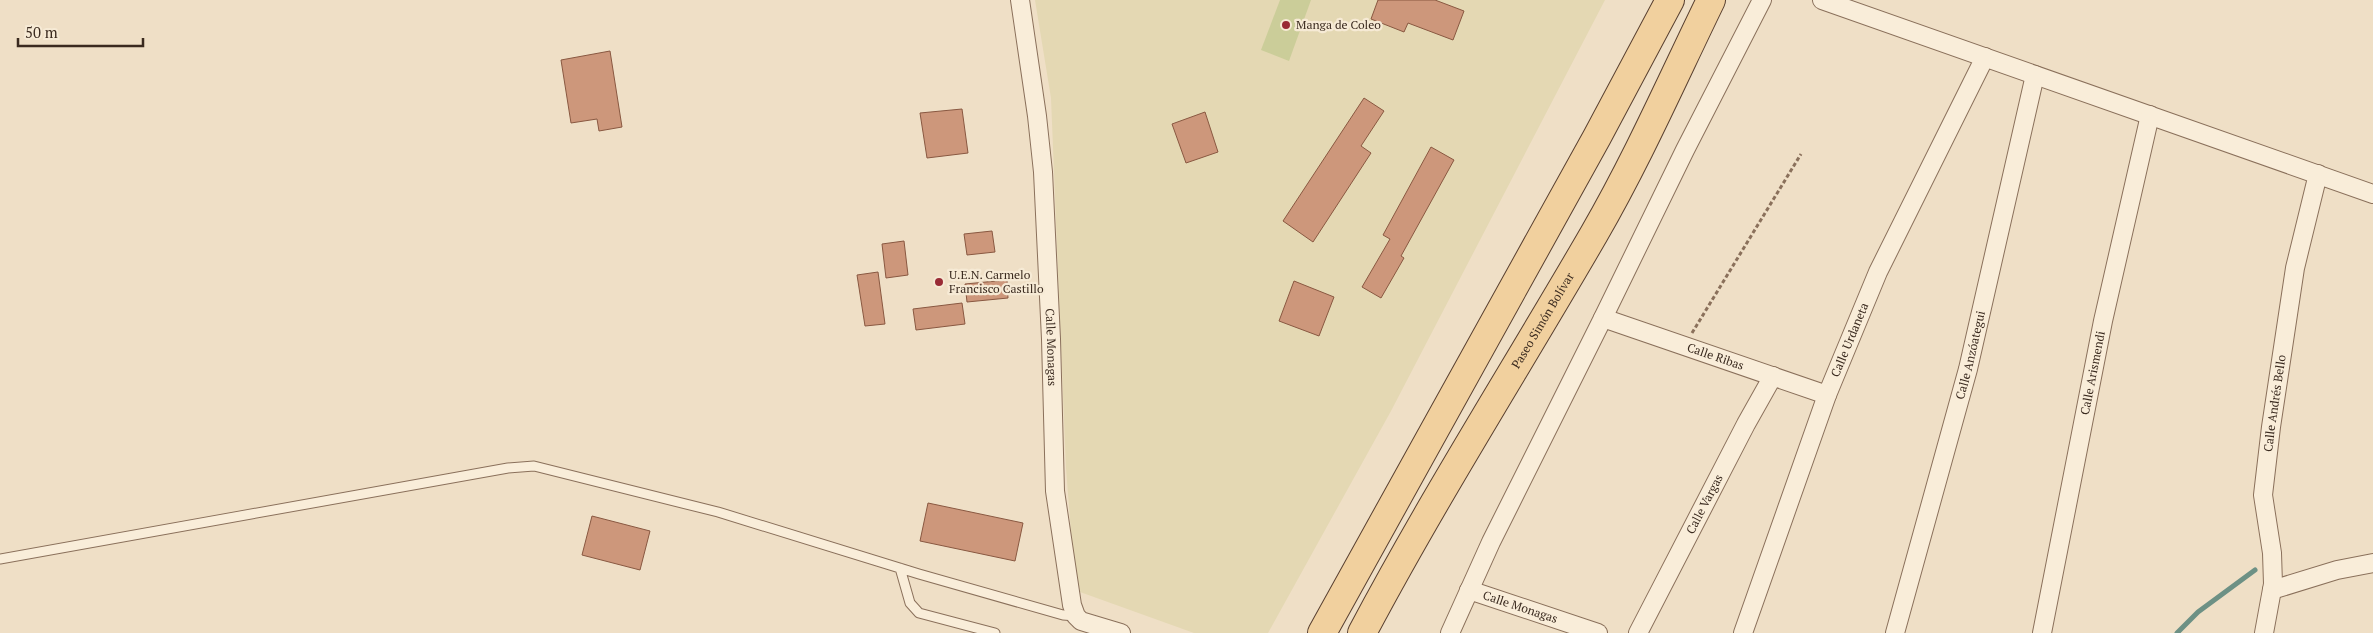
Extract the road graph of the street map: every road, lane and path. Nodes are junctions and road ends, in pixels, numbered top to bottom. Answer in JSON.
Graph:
{"nodes":[{"id":1,"x":1020,"y":0,"type":"edge"},
{"id":2,"x":1670,"y":0,"type":"edge"},
{"id":3,"x":1711,"y":0,"type":"edge"},
{"id":4,"x":1762,"y":0,"type":"edge"},
{"id":5,"x":1822,"y":0,"type":"edge"},
{"id":6,"x":1985,"y":57,"type":"junction"},
{"id":7,"x":2035,"y":75,"type":"junction"},
{"id":8,"x":2150,"y":115,"type":"junction"},
{"id":9,"x":1801,"y":154,"type":"dead end"},
{"id":10,"x":2318,"y":174,"type":"junction"},
{"id":11,"x":2373,"y":194,"type":"edge"},
{"id":12,"x":1603,"y":318,"type":"junction"},
{"id":13,"x":1684,"y":346,"type":"junction"},
{"id":14,"x":1773,"y":376,"type":"junction"},
{"id":15,"x":1827,"y":395,"type":"junction"},
{"id":16,"x":0,"y":558,"type":"edge"},
{"id":17,"x":2373,"y":563,"type":"edge"},
{"id":18,"x":900,"y":568,"type":"junction"},
{"id":19,"x":1469,"y":590,"type":"junction"},
{"id":20,"x":2272,"y":590,"type":"junction"},
{"id":21,"x":1076,"y":616,"type":"junction"},
{"id":22,"x":995,"y":633,"type":"edge"},
{"id":23,"x":1121,"y":633,"type":"edge"},
{"id":24,"x":1322,"y":633,"type":"edge"},
{"id":25,"x":1362,"y":633,"type":"edge"},
{"id":26,"x":1450,"y":633,"type":"edge"},
{"id":27,"x":1598,"y":633,"type":"edge"},
{"id":28,"x":1638,"y":633,"type":"edge"},
{"id":29,"x":1743,"y":633,"type":"edge"},
{"id":30,"x":1895,"y":633,"type":"edge"},
{"id":31,"x":2042,"y":633,"type":"edge"},
{"id":32,"x":2264,"y":633,"type":"edge"}],
"edges":[{"from":1,"to":21,"type":"street","name":"Calle Monagas"},
{"from":2,"to":24,"type":"main road"},
{"from":3,"to":25,"type":"main road","name":"Paseo Simón Bolívar"},
{"from":4,"to":12,"type":"street"},
{"from":5,"to":6,"type":"street"},
{"from":6,"to":7,"type":"street"},
{"from":6,"to":15,"type":"street","name":"Calle Urdaneta"},
{"from":7,"to":8,"type":"street"},
{"from":7,"to":30,"type":"street","name":"Calle Anzóategui"},
{"from":8,"to":10,"type":"street"},
{"from":8,"to":31,"type":"street","name":"Calle Arismendi"},
{"from":9,"to":13,"type":"path"},
{"from":10,"to":11,"type":"street"},
{"from":10,"to":20,"type":"street","name":"Calle Andrés Bello"},
{"from":12,"to":13,"type":"street","name":"Calle Ribas"},
{"from":12,"to":19,"type":"street"},
{"from":13,"to":14,"type":"street","name":"Calle Ribas"},
{"from":14,"to":15,"type":"street","name":"Calle Ribas"},
{"from":14,"to":28,"type":"street","name":"Calle Vargas"},
{"from":15,"to":29,"type":"street","name":"Calle Urdaneta"},
{"from":16,"to":18,"type":"lane"},
{"from":17,"to":20,"type":"street"},
{"from":18,"to":21,"type":"lane"},
{"from":18,"to":22,"type":"lane"},
{"from":19,"to":26,"type":"street"},
{"from":19,"to":27,"type":"street","name":"Calle Monagas"},
{"from":20,"to":32,"type":"street","name":"Calle Andrés Bello"},
{"from":21,"to":23,"type":"street"}]}
